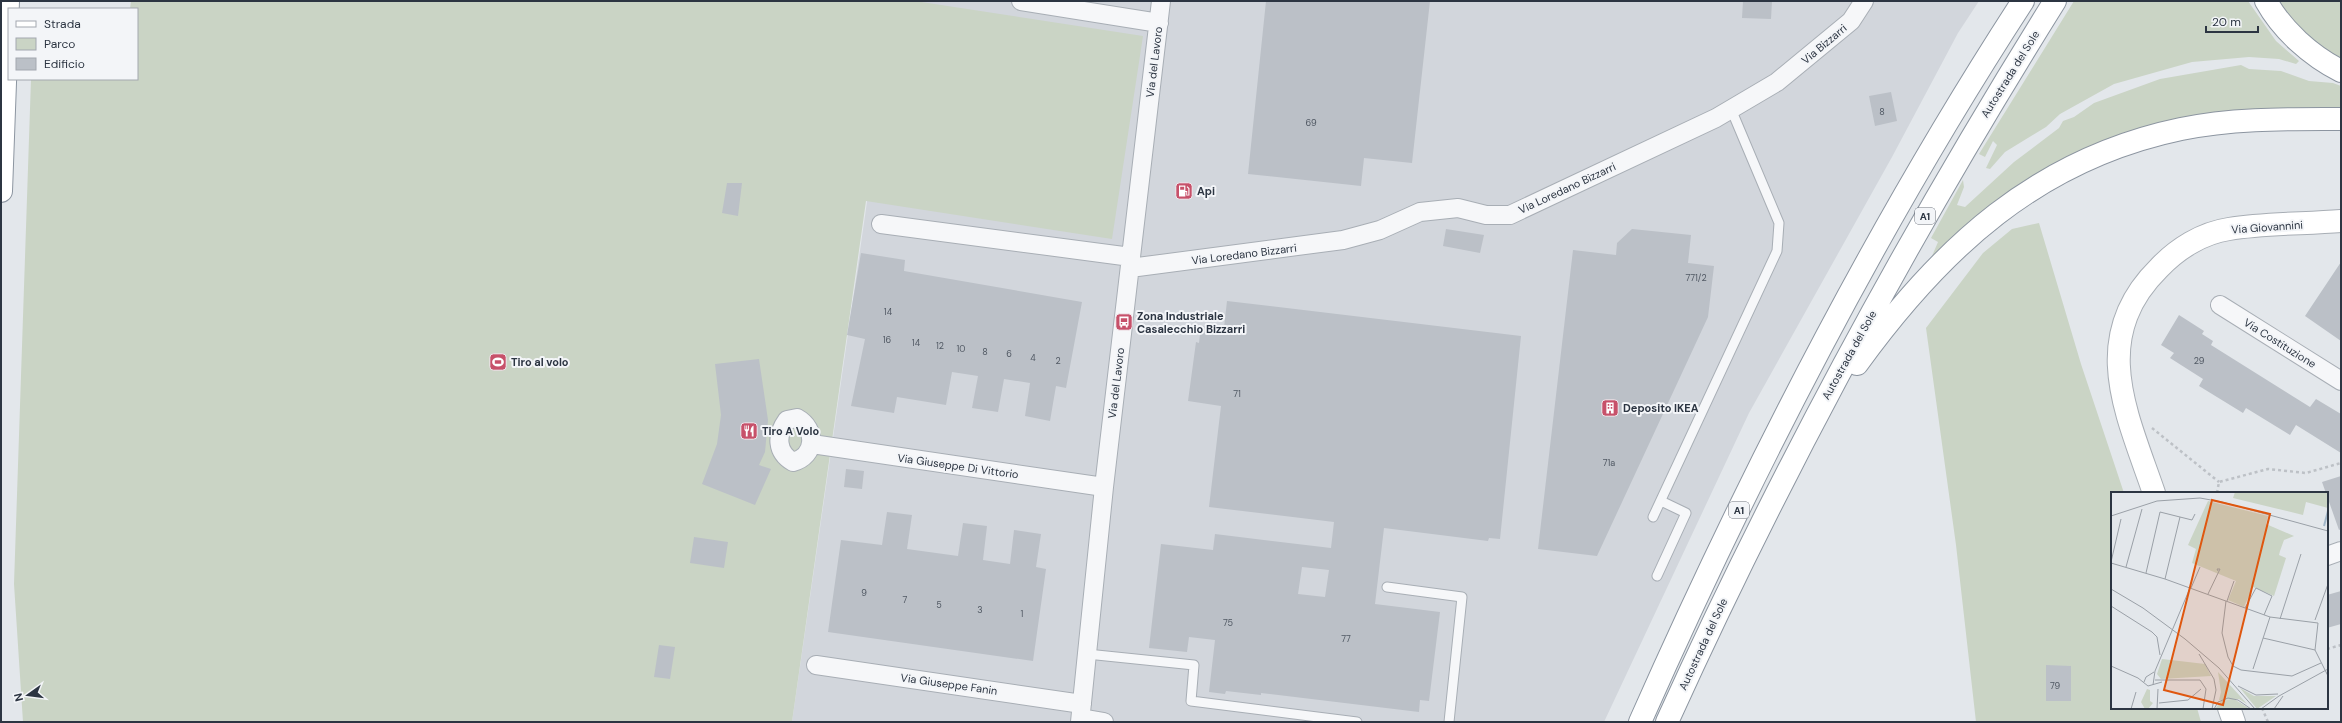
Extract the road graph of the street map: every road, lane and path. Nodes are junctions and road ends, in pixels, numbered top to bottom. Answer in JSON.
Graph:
{"nodes":[{"id":1,"x":8,"y":1,"type":"edge"},
{"id":2,"x":1020,"y":1,"type":"edge"},
{"id":3,"x":1161,"y":1,"type":"edge"},
{"id":4,"x":1864,"y":1,"type":"edge"},
{"id":5,"x":2018,"y":1,"type":"edge"},
{"id":6,"x":2023,"y":1,"type":"edge"},
{"id":7,"x":2055,"y":1,"type":"edge"},
{"id":8,"x":2266,"y":1,"type":"edge"},
{"id":9,"x":1159,"y":23,"type":"junction"},
{"id":10,"x":2007,"y":25,"type":"junction"},
{"id":11,"x":2341,"y":71,"type":"edge"},
{"id":12,"x":1777,"y":82,"type":"joint"},
{"id":13,"x":1731,"y":109,"type":"junction"},
{"id":14,"x":2341,"y":119,"type":"edge"},
{"id":15,"x":1,"y":191,"type":"edge"},
{"id":16,"x":2341,"y":221,"type":"edge"},
{"id":17,"x":881,"y":224,"type":"dead end"},
{"id":18,"x":1130,"y":263,"type":"junction"},
{"id":19,"x":2220,"y":305,"type":"dead end"},
{"id":20,"x":2341,"y":381,"type":"edge"},
{"id":21,"x":2147,"y":424,"type":"dead end"},
{"id":22,"x":1805,"y":437,"type":"junction"},
{"id":23,"x":812,"y":444,"type":"dead end"},
{"id":24,"x":2341,"y":463,"type":"edge"},
{"id":25,"x":2219,"y":482,"type":"junction"},
{"id":26,"x":1104,"y":487,"type":"junction"},
{"id":27,"x":2154,"y":492,"type":"edge"},
{"id":28,"x":2217,"y":492,"type":"edge"},
{"id":29,"x":1660,"y":501,"type":"junction"},
{"id":30,"x":1653,"y":517,"type":"dead end"},
{"id":31,"x":2341,"y":551,"type":"edge"},
{"id":32,"x":2328,"y":556,"type":"edge"},
{"id":33,"x":1657,"y":576,"type":"dead end"},
{"id":34,"x":1387,"y":587,"type":"dead end"},
{"id":35,"x":2341,"y":645,"type":"edge"},
{"id":36,"x":2328,"y":650,"type":"edge"},
{"id":37,"x":1087,"y":654,"type":"junction"},
{"id":38,"x":816,"y":665,"type":"dead end"},
{"id":39,"x":2229,"y":709,"type":"edge"},
{"id":40,"x":2262,"y":709,"type":"edge"},
{"id":41,"x":1081,"y":715,"type":"edge"},
{"id":42,"x":1104,"y":722,"type":"edge"},
{"id":43,"x":1357,"y":722,"type":"edge"},
{"id":44,"x":1449,"y":722,"type":"edge"},
{"id":45,"x":1640,"y":722,"type":"edge"},
{"id":46,"x":1667,"y":722,"type":"edge"},
{"id":47,"x":2234,"y":722,"type":"edge"},
{"id":48,"x":2268,"y":722,"type":"edge"}],
"edges":[{"from":1,"to":15,"type":"main road"},
{"from":2,"to":9,"type":"street"},
{"from":3,"to":9,"type":"street","name":"Via del Lavoro"},
{"from":4,"to":12,"type":"street","name":"Via Bizzarri"},
{"from":5,"to":10,"type":"main road"},
{"from":6,"to":10,"type":"main road","number":"A1"},
{"from":7,"to":22,"type":"main road","name":"Autostrada del Sole","number":"A1"},
{"from":8,"to":11,"type":"main road"},
{"from":9,"to":18,"type":"street","name":"Via del Lavoro"},
{"from":10,"to":45,"type":"main road","number":"A1"},
{"from":12,"to":13,"type":"street","name":"Via Loredano Bizzarri"},
{"from":13,"to":18,"type":"street","name":"Via Loredano Bizzarri"},
{"from":13,"to":29,"type":"lane"},
{"from":14,"to":22,"type":"main road"},
{"from":16,"to":27,"type":"main road","name":"Via Giovannini"},
{"from":17,"to":18,"type":"street","name":"Via Loredano Bizzarri"},
{"from":18,"to":26,"type":"street","name":"Via del Lavoro"},
{"from":19,"to":20,"type":"street","name":"Via Costituzione"},
{"from":21,"to":25,"type":"path"},
{"from":22,"to":46,"type":"main road","name":"Autostrada del Sole","number":"A1"},
{"from":23,"to":26,"type":"street","name":"Via Giuseppe Di Vittorio"},
{"from":24,"to":25,"type":"path"},
{"from":25,"to":28,"type":"path"},
{"from":26,"to":37,"type":"street","name":"Via del Lavoro"},
{"from":29,"to":30,"type":"lane"},
{"from":29,"to":33,"type":"lane"},
{"from":31,"to":32,"type":"street"},
{"from":34,"to":44,"type":"lane"},
{"from":35,"to":36,"type":"path"},
{"from":37,"to":41,"type":"street","name":"Via del Lavoro"},
{"from":37,"to":43,"type":"lane"},
{"from":38,"to":41,"type":"street","name":"Via Giuseppe Fanin"},
{"from":39,"to":47,"type":"main road"},
{"from":40,"to":48,"type":"path"},
{"from":41,"to":42,"type":"street"}]}
